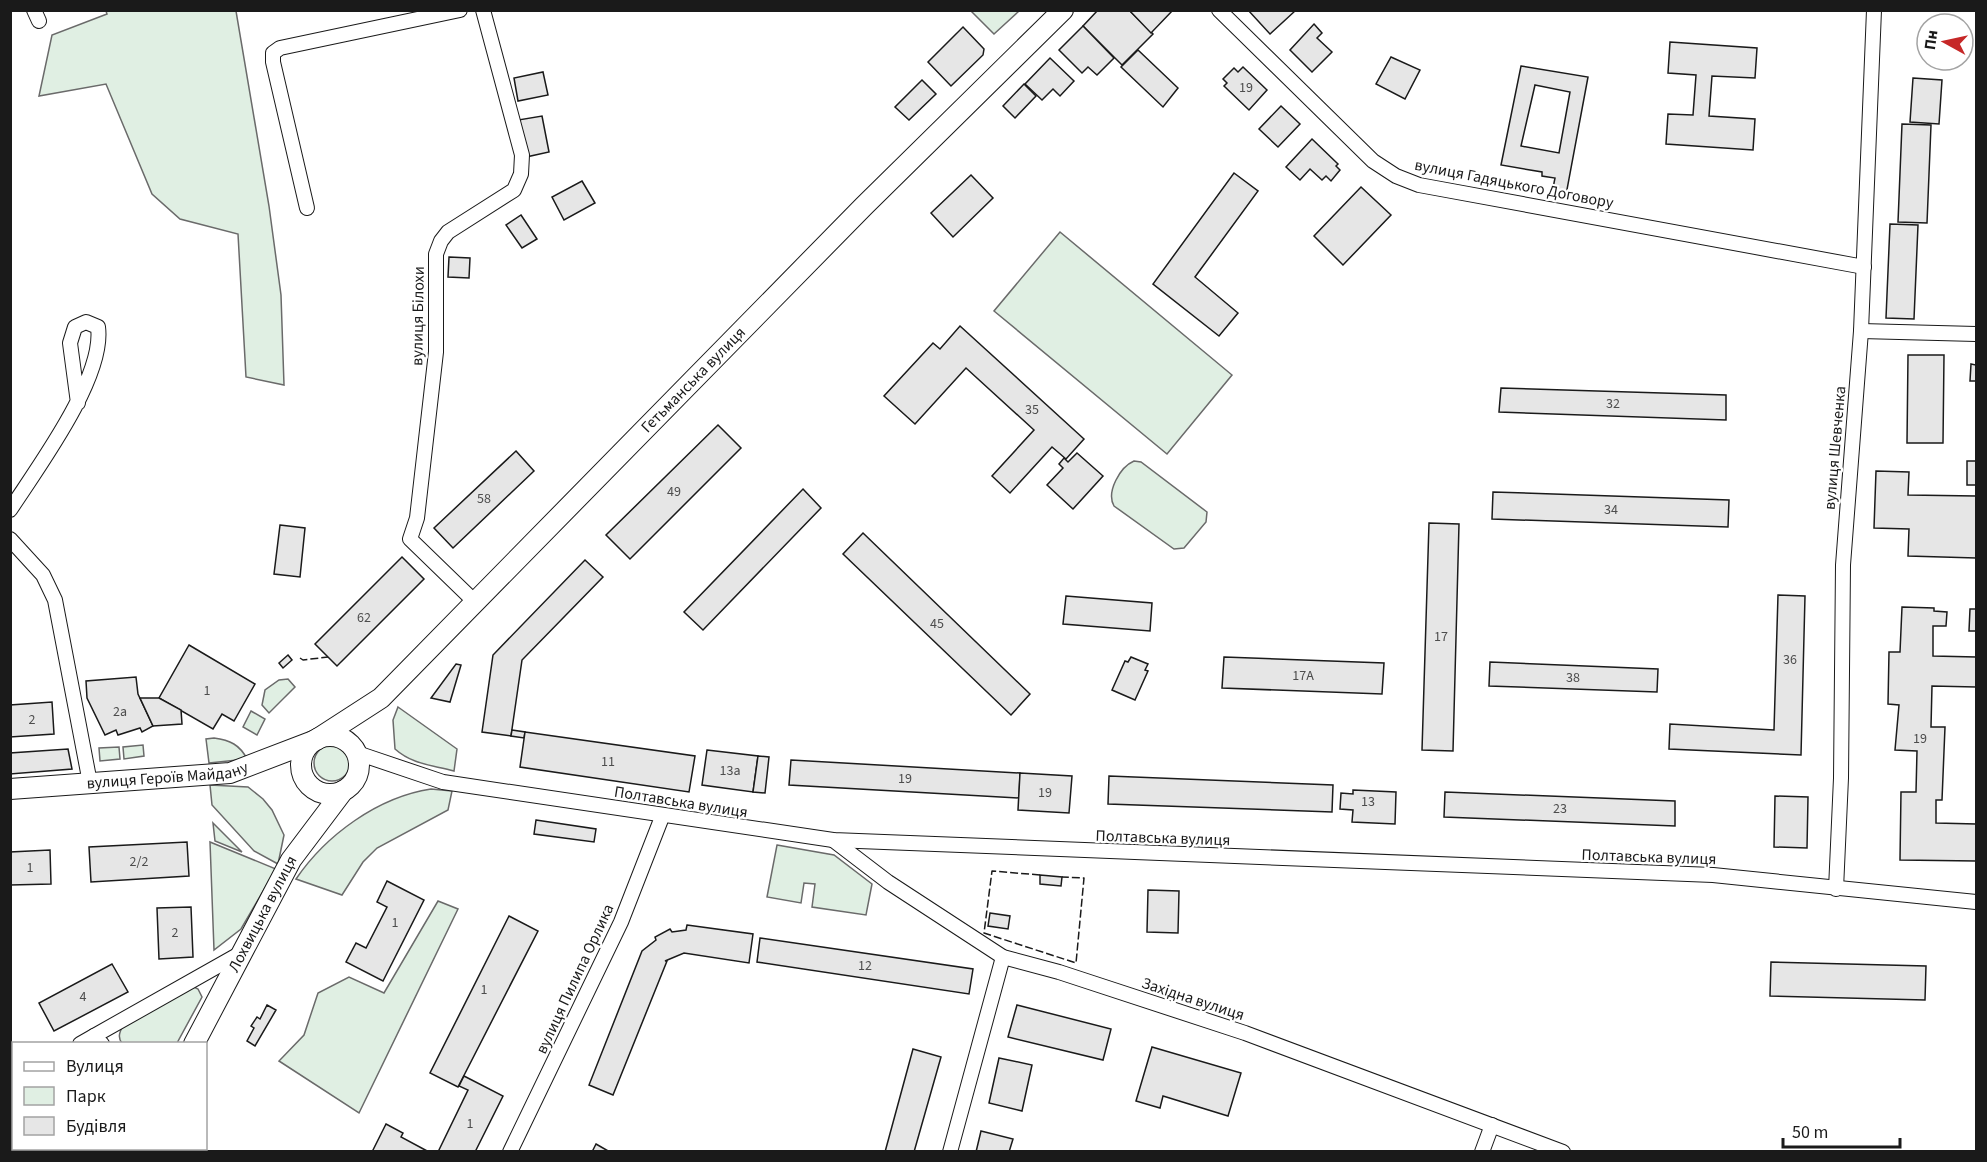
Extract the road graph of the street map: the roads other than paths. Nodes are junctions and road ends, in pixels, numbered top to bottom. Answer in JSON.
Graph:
{"nodes":[{"id":1,"x":460,"y":10,"type":"edge"},
{"id":2,"x":483,"y":10,"type":"edge"},
{"id":3,"x":1063,"y":10,"type":"edge"},
{"id":4,"x":1219,"y":10,"type":"edge"},
{"id":5,"x":1874,"y":10,"type":"edge"},
{"id":6,"x":307,"y":208,"type":"dead end"},
{"id":7,"x":1864,"y":267,"type":"junction"},
{"id":8,"x":1861,"y":331,"type":"junction"},
{"id":9,"x":1977,"y":334,"type":"edge"},
{"id":10,"x":78,"y":403,"type":"junction"},
{"id":11,"x":10,"y":510,"type":"edge"},
{"id":12,"x":10,"y":539,"type":"edge"},
{"id":13,"x":475,"y":602,"type":"junction"},
{"id":14,"x":316,"y":740,"type":"junction"},
{"id":15,"x":357,"y":753,"type":"junction"},
{"id":16,"x":90,"y":783,"type":"junction"},
{"id":17,"x":10,"y":789,"type":"edge"},
{"id":18,"x":343,"y":791,"type":"junction"},
{"id":19,"x":662,"y":817,"type":"junction"},
{"id":20,"x":833,"y":840,"type":"junction"},
{"id":21,"x":1836,"y":888,"type":"junction"},
{"id":22,"x":1977,"y":902,"type":"edge"},
{"id":23,"x":243,"y":952,"type":"junction"},
{"id":24,"x":1003,"y":957,"type":"junction"},
{"id":25,"x":98,"y":1040,"type":"edge"},
{"id":26,"x":195,"y":1042,"type":"edge"},
{"id":27,"x":1492,"y":1125,"type":"junction"},
{"id":28,"x":510,"y":1152,"type":"edge"},
{"id":29,"x":950,"y":1152,"type":"edge"},
{"id":30,"x":1482,"y":1152,"type":"edge"},
{"id":31,"x":1563,"y":1152,"type":"edge"}],
"edges":[{"from":1,"to":6,"type":"street"},
{"from":2,"to":13,"type":"street","name":"вулиця Білохи"},
{"from":3,"to":13,"type":"street","name":"Гетьманська вулиця"},
{"from":4,"to":7,"type":"street","name":"вулиця Гадяцького Договору"},
{"from":5,"to":7,"type":"street","name":"вулиця Шевченка"},
{"from":7,"to":8,"type":"street","name":"вулиця Шевченка"},
{"from":8,"to":9,"type":"street"},
{"from":8,"to":21,"type":"street","name":"вулиця Шевченка"},
{"from":10,"to":10,"type":"street"},
{"from":10,"to":11,"type":"street"},
{"from":12,"to":16,"type":"street"},
{"from":13,"to":14,"type":"street","name":"Гетьманська вулиця"},
{"from":14,"to":15,"type":"street"},
{"from":14,"to":16,"type":"street","name":"вулиця Героїв Майдану"},
{"from":14,"to":18,"type":"street"},
{"from":15,"to":18,"type":"street"},
{"from":15,"to":19,"type":"street","name":"Полтавська вулиця"},
{"from":16,"to":17,"type":"street","name":"вулиця Героїв Майдану"},
{"from":18,"to":23,"type":"street","name":"Лохвицька вулиця"},
{"from":19,"to":20,"type":"street","name":"Полтавська вулиця"},
{"from":19,"to":28,"type":"street","name":"вулиця Пилипа Орлика"},
{"from":20,"to":21,"type":"street","name":"Полтавська вулиця"},
{"from":20,"to":24,"type":"street","name":"Західна вулиця"},
{"from":21,"to":22,"type":"street","name":"Полтавська вулиця"},
{"from":23,"to":25,"type":"street"},
{"from":23,"to":26,"type":"street","name":"Лохвицька вулиця"},
{"from":24,"to":27,"type":"street","name":"Західна вулиця"},
{"from":24,"to":29,"type":"street"},
{"from":27,"to":30,"type":"street"},
{"from":27,"to":31,"type":"street","name":"Західна вулиця"}]}
